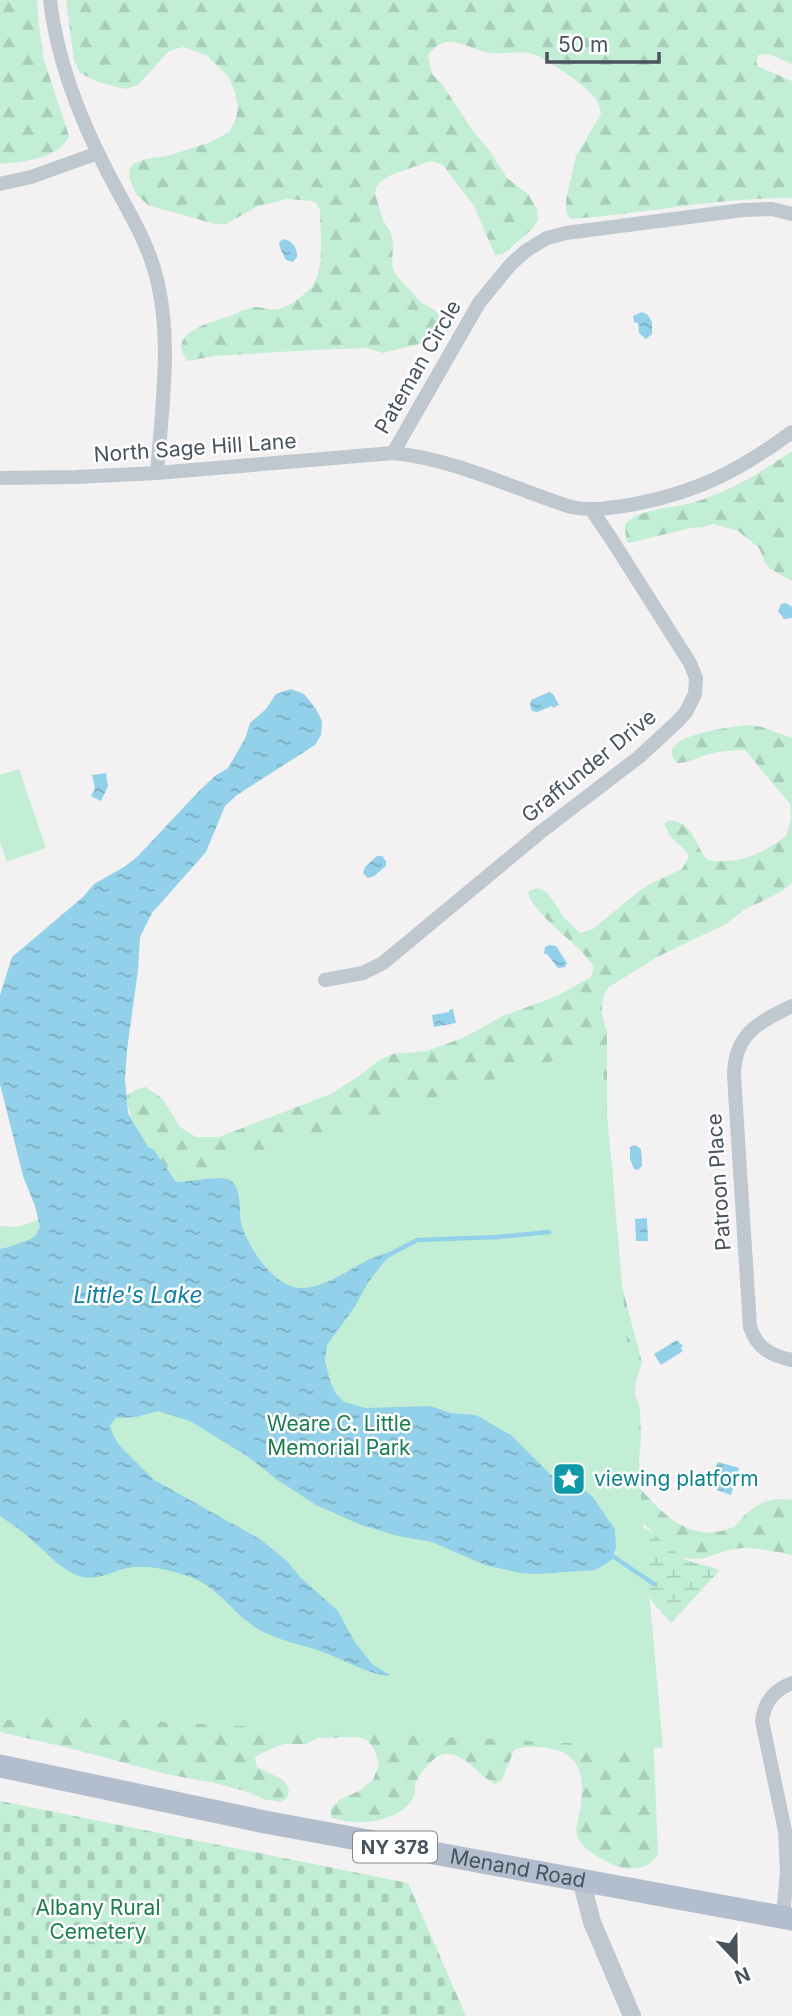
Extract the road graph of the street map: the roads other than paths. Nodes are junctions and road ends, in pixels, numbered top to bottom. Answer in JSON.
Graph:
{"nodes":[{"id":1,"x":50,"y":0,"type":"edge"},
{"id":2,"x":98,"y":153,"type":"junction"},
{"id":3,"x":0,"y":184,"type":"edge"},
{"id":4,"x":792,"y":214,"type":"edge"},
{"id":5,"x":792,"y":432,"type":"edge"},
{"id":6,"x":393,"y":453,"type":"junction"},
{"id":7,"x":157,"y":473,"type":"junction"},
{"id":8,"x":0,"y":478,"type":"edge"},
{"id":9,"x":591,"y":509,"type":"junction"},
{"id":10,"x":325,"y":980,"type":"dead end"},
{"id":11,"x":792,"y":1006,"type":"edge"},
{"id":12,"x":792,"y":1360,"type":"edge"},
{"id":13,"x":792,"y":1683,"type":"edge"},
{"id":14,"x":0,"y":1766,"type":"edge"},
{"id":15,"x":581,"y":1880,"type":"junction"},
{"id":16,"x":788,"y":1918,"type":"edge"},
{"id":17,"x":632,"y":2016,"type":"edge"}],
"edges":[{"from":1,"to":2,"type":"street"},
{"from":2,"to":3,"type":"street"},
{"from":2,"to":7,"type":"street"},
{"from":4,"to":6,"type":"street","name":"Pateman Circle"},
{"from":5,"to":9,"type":"street","name":"Pateman Circle"},
{"from":6,"to":7,"type":"street","name":"North Sage Hill Lane"},
{"from":6,"to":9,"type":"street","name":"Pateman Circle"},
{"from":7,"to":8,"type":"street","name":"North Sage Hill Lane"},
{"from":9,"to":10,"type":"street","name":"Graffunder Drive"},
{"from":11,"to":12,"type":"street","name":"Patroon Place"},
{"from":13,"to":16,"type":"street"},
{"from":14,"to":15,"type":"main road","name":"Menand Road","number":"NY 378"},
{"from":15,"to":16,"type":"main road","name":"Menand Road","number":"NY 378"},
{"from":15,"to":17,"type":"street"}]}
